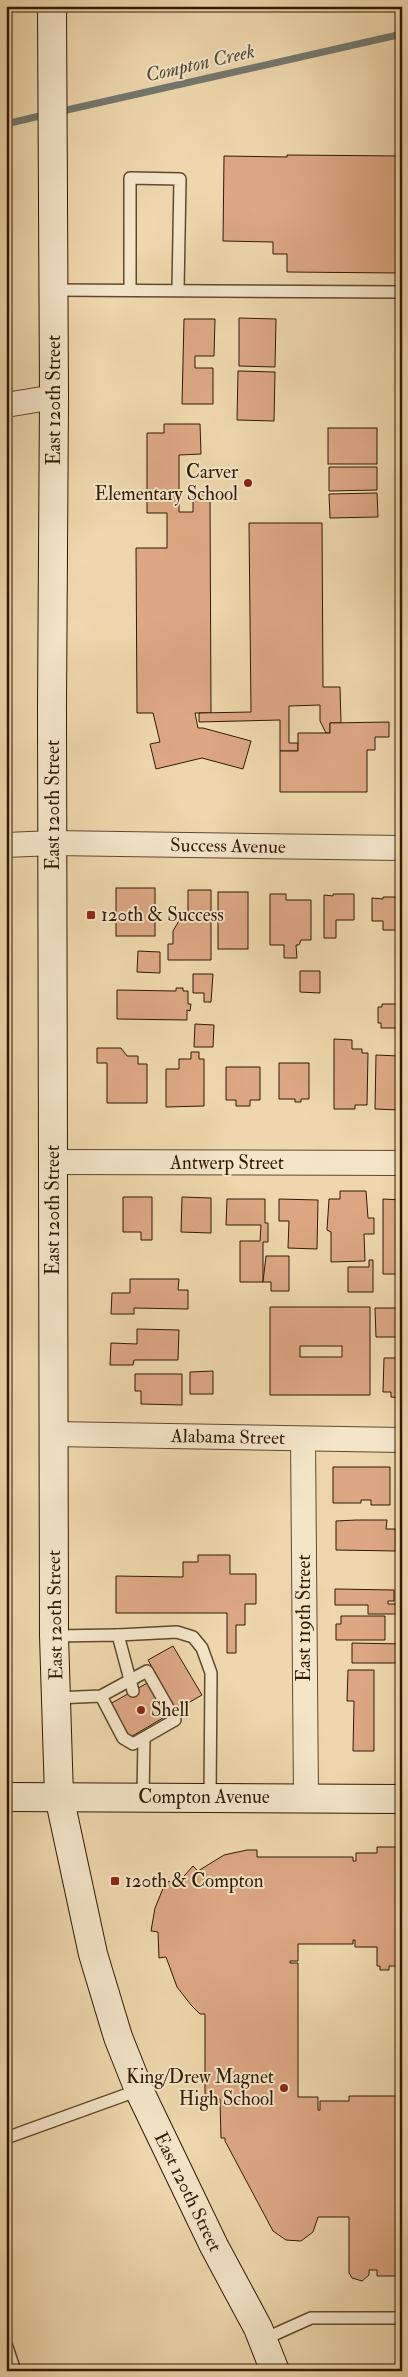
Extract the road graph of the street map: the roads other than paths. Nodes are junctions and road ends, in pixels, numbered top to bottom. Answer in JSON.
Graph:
{"nodes":[{"id":1,"x":52,"y":6,"type":"edge"},
{"id":2,"x":53,"y":290,"type":"junction"},
{"id":3,"x":130,"y":290,"type":"junction"},
{"id":4,"x":178,"y":290,"type":"junction"},
{"id":5,"x":402,"y":292,"type":"edge"},
{"id":6,"x":54,"y":397,"type":"junction"},
{"id":7,"x":6,"y":405,"type":"edge"},
{"id":8,"x":53,"y":843,"type":"junction"},
{"id":9,"x":6,"y":845,"type":"edge"},
{"id":10,"x":402,"y":848,"type":"edge"},
{"id":11,"x":53,"y":1162,"type":"junction"},
{"id":12,"x":402,"y":1163,"type":"edge"},
{"id":13,"x":53,"y":1434,"type":"junction"},
{"id":14,"x":303,"y":1439,"type":"junction"},
{"id":15,"x":402,"y":1440,"type":"edge"},
{"id":16,"x":118,"y":1635,"type":"junction"},
{"id":17,"x":54,"y":1636,"type":"junction"},
{"id":18,"x":131,"y":1686,"type":"junction"},
{"id":19,"x":101,"y":1696,"type":"junction"},
{"id":20,"x":56,"y":1698,"type":"junction"},
{"id":21,"x":149,"y":1732,"type":"junction"},
{"id":22,"x":58,"y":1796,"type":"junction"},
{"id":23,"x":6,"y":1797,"type":"edge"},
{"id":24,"x":143,"y":1797,"type":"junction"},
{"id":25,"x":210,"y":1798,"type":"junction"},
{"id":26,"x":306,"y":1798,"type":"junction"},
{"id":27,"x":402,"y":1799,"type":"edge"},
{"id":28,"x":139,"y":2090,"type":"junction"},
{"id":29,"x":6,"y":2138,"type":"edge"},
{"id":30,"x":402,"y":2318,"type":"edge"},
{"id":31,"x":262,"y":2340,"type":"junction"},
{"id":32,"x":6,"y":2344,"type":"edge"},
{"id":33,"x":15,"y":2371,"type":"edge"},
{"id":34,"x":275,"y":2371,"type":"edge"}],
"edges":[{"from":1,"to":2,"type":"street","name":"East 120th Street"},
{"from":2,"to":3,"type":"lane"},
{"from":2,"to":6,"type":"street","name":"East 120th Street"},
{"from":3,"to":4,"type":"lane"},
{"from":3,"to":4,"type":"lane"},
{"from":4,"to":5,"type":"lane"},
{"from":6,"to":7,"type":"street"},
{"from":6,"to":8,"type":"street","name":"East 120th Street"},
{"from":8,"to":9,"type":"street","name":"Success Avenue"},
{"from":8,"to":10,"type":"street","name":"Success Avenue"},
{"from":8,"to":11,"type":"street","name":"East 120th Street"},
{"from":11,"to":12,"type":"street","name":"Antwerp Street"},
{"from":11,"to":13,"type":"street","name":"East 120th Street"},
{"from":13,"to":14,"type":"street","name":"Alabama Street"},
{"from":13,"to":17,"type":"street","name":"East 120th Street"},
{"from":14,"to":15,"type":"street","name":"Alabama Street"},
{"from":14,"to":26,"type":"street","name":"East 119th Street"},
{"from":16,"to":17,"type":"lane"},
{"from":16,"to":18,"type":"lane"},
{"from":16,"to":25,"type":"lane"},
{"from":17,"to":20,"type":"street","name":"East 120th Street"},
{"from":18,"to":19,"type":"lane"},
{"from":18,"to":21,"type":"lane"},
{"from":19,"to":20,"type":"lane"},
{"from":19,"to":21,"type":"lane"},
{"from":20,"to":22,"type":"street","name":"East 120th Street"},
{"from":21,"to":24,"type":"lane"},
{"from":22,"to":23,"type":"street","name":"Compton Avenue"},
{"from":22,"to":24,"type":"street","name":"Compton Avenue"},
{"from":22,"to":28,"type":"street","name":"East 120th Street"},
{"from":24,"to":25,"type":"street","name":"Compton Avenue"},
{"from":25,"to":26,"type":"street","name":"Compton Avenue"},
{"from":26,"to":27,"type":"street","name":"Compton Avenue"},
{"from":28,"to":29,"type":"lane"},
{"from":28,"to":31,"type":"street","name":"East 120th Street"},
{"from":30,"to":31,"type":"lane"},
{"from":31,"to":34,"type":"street","name":"East 120th Street"},
{"from":32,"to":33,"type":"lane"}]}
